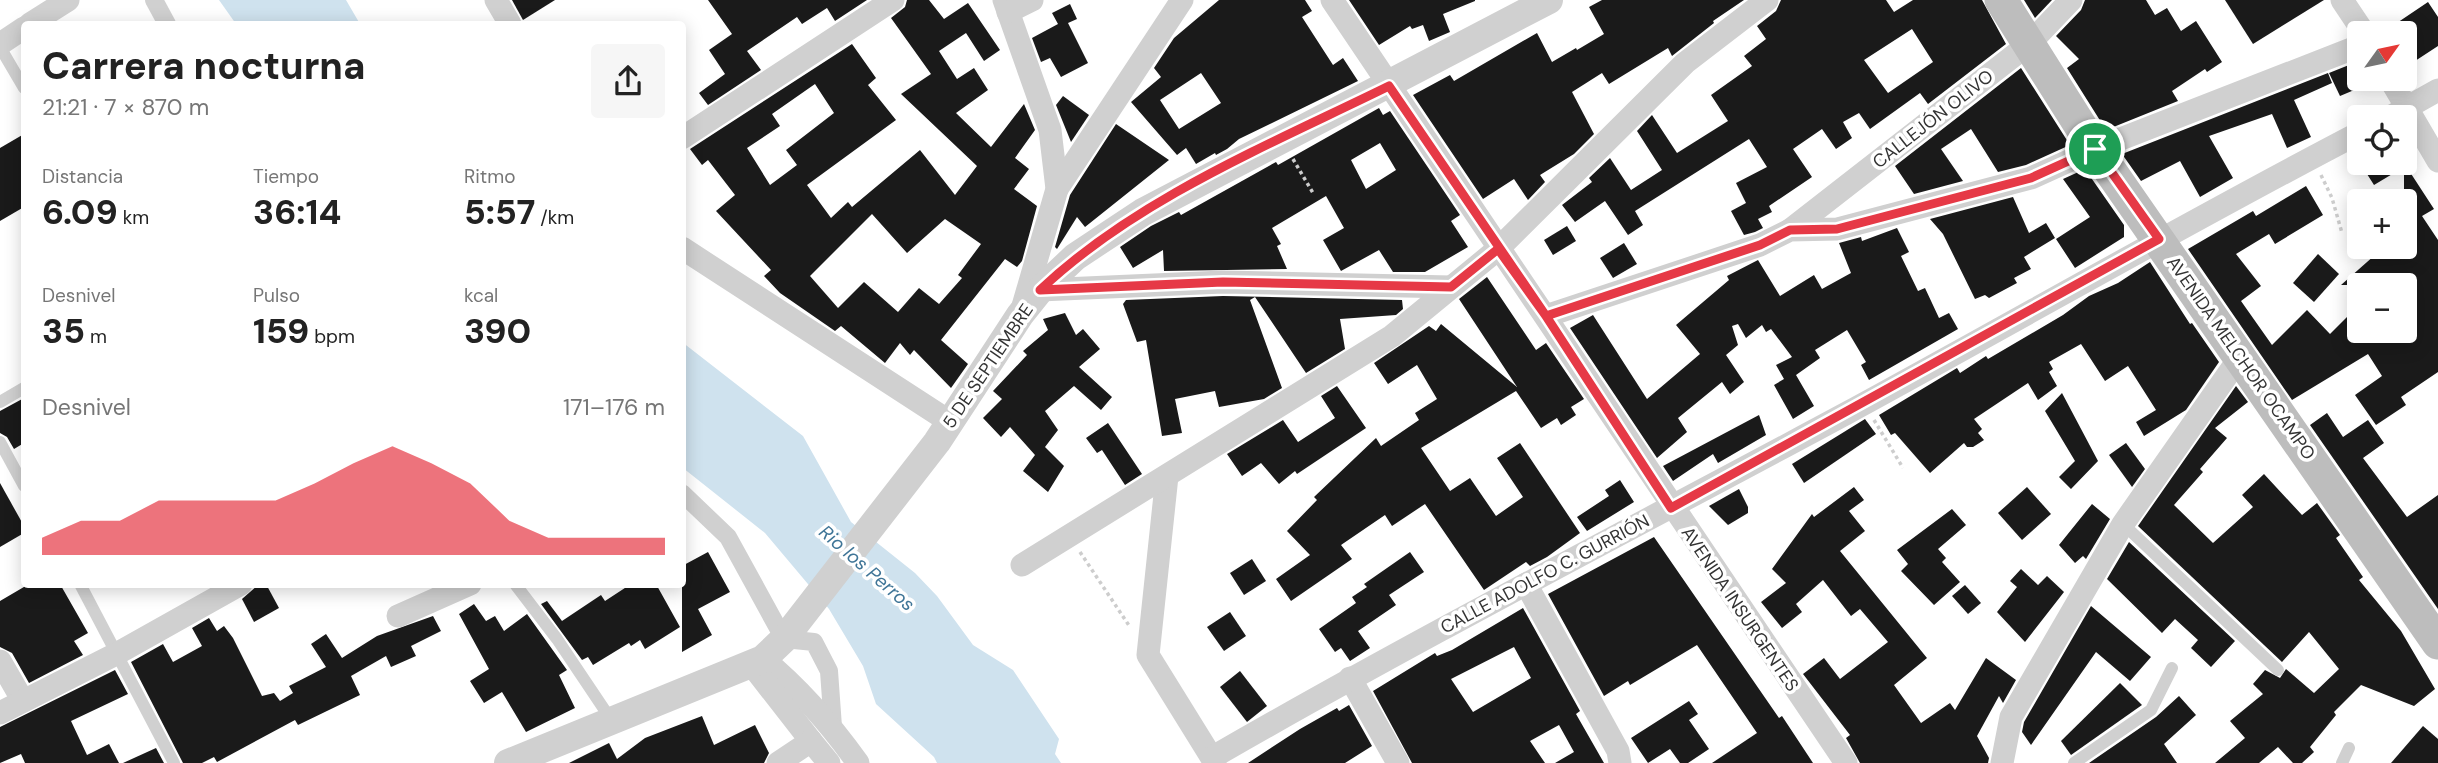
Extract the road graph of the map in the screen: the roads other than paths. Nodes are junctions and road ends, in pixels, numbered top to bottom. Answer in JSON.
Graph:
{"nodes":[{"id":1,"x":68,"y":0,"type":"edge"},
{"id":2,"x":154,"y":0,"type":"edge"},
{"id":3,"x":496,"y":0,"type":"edge"},
{"id":4,"x":893,"y":0,"type":"edge"},
{"id":5,"x":1032,"y":0,"type":"edge"},
{"id":6,"x":1182,"y":0,"type":"edge"},
{"id":7,"x":1332,"y":0,"type":"edge"},
{"id":8,"x":1549,"y":0,"type":"edge"},
{"id":9,"x":1768,"y":0,"type":"edge"},
{"id":10,"x":2001,"y":0,"type":"edge"},
{"id":11,"x":2071,"y":0,"type":"edge"},
{"id":12,"x":2342,"y":0,"type":"edge"},
{"id":13,"x":1006,"y":6,"type":"edge"},
{"id":14,"x":35,"y":21,"type":"edge"},
{"id":15,"x":165,"y":21,"type":"edge"},
{"id":16,"x":508,"y":21,"type":"edge"},
{"id":17,"x":2356,"y":21,"type":"edge"},
{"id":18,"x":21,"y":30,"type":"edge"},
{"id":19,"x":2030,"y":43,"type":"junction"},
{"id":20,"x":0,"y":45,"type":"edge"},
{"id":21,"x":2347,"y":51,"type":"edge"},
{"id":22,"x":21,"y":83,"type":"edge"},
{"id":23,"x":1389,"y":86,"type":"junction"},
{"id":24,"x":2438,"y":90,"type":"edge"},
{"id":25,"x":2412,"y":105,"type":"edge"},
{"id":26,"x":686,"y":135,"type":"edge"},
{"id":27,"x":2417,"y":136,"type":"edge"},
{"id":28,"x":2347,"y":139,"type":"edge"},
{"id":29,"x":2095,"y":149,"type":"junction"},
{"id":30,"x":2438,"y":161,"type":"edge"},
{"id":31,"x":1057,"y":189,"type":"junction"},
{"id":32,"x":1790,"y":230,"type":"junction"},
{"id":33,"x":2159,"y":239,"type":"junction"},
{"id":34,"x":1498,"y":249,"type":"junction"},
{"id":35,"x":686,"y":251,"type":"edge"},
{"id":36,"x":1451,"y":287,"type":"junction"},
{"id":37,"x":1040,"y":290,"type":"junction"},
{"id":38,"x":1020,"y":315,"type":"junction"},
{"id":39,"x":1546,"y":316,"type":"junction"},
{"id":40,"x":2240,"y":357,"type":"junction"},
{"id":41,"x":21,"y":390,"type":"edge"},
{"id":42,"x":0,"y":402,"type":"edge"},
{"id":43,"x":944,"y":432,"type":"junction"},
{"id":44,"x":0,"y":442,"type":"edge"},
{"id":45,"x":1167,"y":476,"type":"junction"},
{"id":46,"x":21,"y":480,"type":"edge"},
{"id":47,"x":686,"y":498,"type":"edge"},
{"id":48,"x":1671,"y":508,"type":"junction"},
{"id":49,"x":2123,"y":524,"type":"junction"},
{"id":50,"x":1022,"y":565,"type":"dead end"},
{"id":51,"x":1526,"y":583,"type":"junction"},
{"id":52,"x":82,"y":588,"type":"edge"},
{"id":53,"x":234,"y":588,"type":"edge"},
{"id":54,"x":461,"y":588,"type":"edge"},
{"id":55,"x":518,"y":588,"type":"edge"},
{"id":56,"x":398,"y":616,"type":"dead end"},
{"id":57,"x":784,"y":639,"type":"junction"},
{"id":58,"x":2437,"y":641,"type":"edge"},
{"id":59,"x":118,"y":653,"type":"junction"},
{"id":60,"x":0,"y":661,"type":"edge"},
{"id":61,"x":757,"y":662,"type":"junction"},
{"id":62,"x":2172,"y":668,"type":"dead end"},
{"id":63,"x":2278,"y":670,"type":"dead end"},
{"id":64,"x":1350,"y":678,"type":"junction"},
{"id":65,"x":23,"y":701,"type":"junction"},
{"id":66,"x":0,"y":713,"type":"edge"},
{"id":67,"x":612,"y":721,"type":"junction"},
{"id":68,"x":833,"y":727,"type":"junction"},
{"id":69,"x":811,"y":741,"type":"junction"},
{"id":70,"x":2349,"y":748,"type":"dead end"},
{"id":71,"x":1214,"y":760,"type":"edge"},
{"id":72,"x":174,"y":763,"type":"edge"},
{"id":73,"x":508,"y":763,"type":"edge"},
{"id":74,"x":778,"y":763,"type":"edge"},
{"id":75,"x":829,"y":763,"type":"edge"},
{"id":76,"x":858,"y":763,"type":"edge"},
{"id":77,"x":1398,"y":763,"type":"edge"},
{"id":78,"x":1620,"y":763,"type":"edge"},
{"id":79,"x":1846,"y":763,"type":"edge"},
{"id":80,"x":2002,"y":763,"type":"edge"},
{"id":81,"x":2074,"y":763,"type":"edge"},
{"id":82,"x":2342,"y":763,"type":"edge"}],
"edges":[{"from":1,"to":14,"type":"street"},
{"from":2,"to":15,"type":"street"},
{"from":3,"to":16,"type":"street"},
{"from":4,"to":26,"type":"street"},
{"from":5,"to":13,"type":"street"},
{"from":6,"to":31,"type":"street"},
{"from":7,"to":23,"type":"street","name":"AVENIDA INSURGENTES"},
{"from":8,"to":23,"type":"street","name":"5 DE SEPTIEMBRE"},
{"from":9,"to":34,"type":"street"},
{"from":10,"to":19,"type":"main road","name":"AVENIDA MELCHOR OCAMPO"},
{"from":11,"to":19,"type":"street","name":"CALLEJÓN OLIVO"},
{"from":12,"to":17,"type":"street"},
{"from":13,"to":31,"type":"street"},
{"from":18,"to":20,"type":"street"},
{"from":19,"to":29,"type":"main road","name":"AVENIDA MELCHOR OCAMPO"},
{"from":19,"to":32,"type":"street","name":"CALLEJÓN OLIVO"},
{"from":20,"to":22,"type":"lane"},
{"from":21,"to":29,"type":"street"},
{"from":23,"to":34,"type":"street","name":"AVENIDA INSURGENTES"},
{"from":23,"to":37,"type":"street","name":"5 DE SEPTIEMBRE"},
{"from":24,"to":25,"type":"street"},
{"from":27,"to":30,"type":"street"},
{"from":28,"to":33,"type":"street","name":"CALLE ADOLFO C. GURRIÓN"},
{"from":29,"to":32,"type":"street"},
{"from":29,"to":33,"type":"main road","name":"AVENIDA MELCHOR OCAMPO"},
{"from":31,"to":38,"type":"street"},
{"from":32,"to":39,"type":"street"},
{"from":33,"to":40,"type":"main road","name":"AVENIDA MELCHOR OCAMPO"},
{"from":33,"to":48,"type":"street","name":"CALLE ADOLFO C. GURRIÓN"},
{"from":34,"to":36,"type":"street"},
{"from":34,"to":39,"type":"street","name":"AVENIDA INSURGENTES"},
{"from":35,"to":43,"type":"street"},
{"from":36,"to":37,"type":"street"},
{"from":36,"to":45,"type":"street"},
{"from":37,"to":38,"type":"street","name":"5 DE SEPTIEMBRE"},
{"from":38,"to":43,"type":"street","name":"5 DE SEPTIEMBRE"},
{"from":39,"to":48,"type":"street","name":"AVENIDA INSURGENTES"},
{"from":40,"to":49,"type":"street"},
{"from":40,"to":58,"type":"main road","name":"AVENIDA MELCHOR OCAMPO"},
{"from":41,"to":42,"type":"lane"},
{"from":43,"to":57,"type":"street","name":"5 DE SEPTIEMBRE"},
{"from":44,"to":46,"type":"lane"},
{"from":45,"to":50,"type":"street"},
{"from":45,"to":71,"type":"street"},
{"from":47,"to":57,"type":"street"},
{"from":48,"to":51,"type":"street","name":"CALLE ADOLFO C. GURRIÓN"},
{"from":48,"to":79,"type":"street","name":"AVENIDA INSURGENTES"},
{"from":49,"to":63,"type":"lane"},
{"from":49,"to":80,"type":"street"},
{"from":51,"to":64,"type":"street","name":"CALLE ADOLFO C. GURRIÓN"},
{"from":51,"to":78,"type":"street"},
{"from":52,"to":59,"type":"lane"},
{"from":53,"to":59,"type":"street"},
{"from":54,"to":56,"type":"street"},
{"from":55,"to":67,"type":"lane"},
{"from":57,"to":61,"type":"street","name":"5 DE SEPTIEMBRE"},
{"from":57,"to":68,"type":"street"},
{"from":59,"to":65,"type":"street"},
{"from":59,"to":72,"type":"lane"},
{"from":60,"to":65,"type":"street"},
{"from":61,"to":67,"type":"street"},
{"from":61,"to":68,"type":"street"},
{"from":61,"to":69,"type":"street"},
{"from":62,"to":81,"type":"lane"},
{"from":64,"to":71,"type":"street","name":"CALLE ADOLFO C. GURRIÓN"},
{"from":64,"to":77,"type":"street"},
{"from":65,"to":66,"type":"street"},
{"from":67,"to":73,"type":"street"},
{"from":68,"to":76,"type":"street"},
{"from":69,"to":74,"type":"street"},
{"from":69,"to":75,"type":"street"},
{"from":70,"to":82,"type":"lane"}]}
